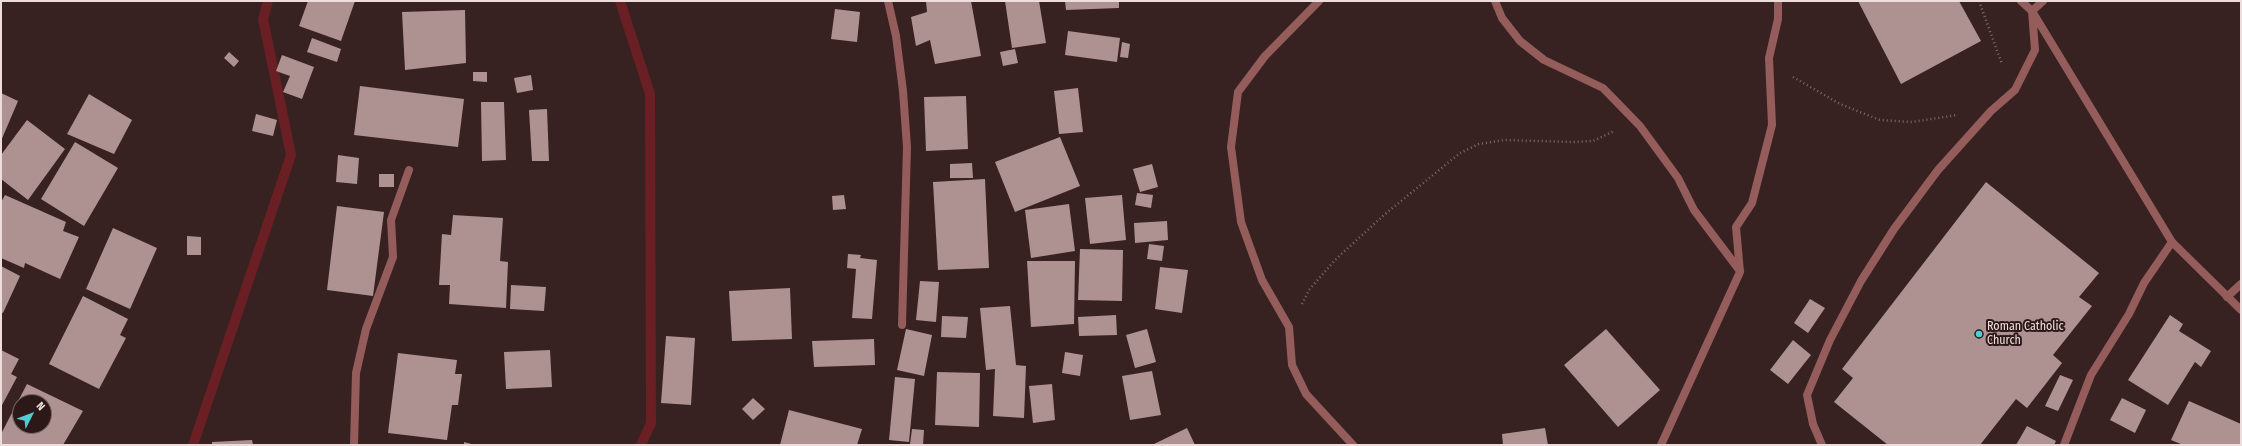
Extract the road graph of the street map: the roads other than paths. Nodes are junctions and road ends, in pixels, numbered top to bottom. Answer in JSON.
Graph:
{"nodes":[{"id":1,"x":888,"y":1,"type":"edge"},
{"id":2,"x":1319,"y":1,"type":"edge"},
{"id":3,"x":1495,"y":1,"type":"edge"},
{"id":4,"x":1778,"y":1,"type":"edge"},
{"id":5,"x":2021,"y":1,"type":"edge"},
{"id":6,"x":2043,"y":1,"type":"edge"},
{"id":7,"x":2032,"y":11,"type":"junction"},
{"id":8,"x":410,"y":170,"type":"dead end"},
{"id":9,"x":2172,"y":242,"type":"junction"},
{"id":10,"x":1740,"y":272,"type":"junction"},
{"id":11,"x":2241,"y":284,"type":"edge"},
{"id":12,"x":2227,"y":297,"type":"junction"},
{"id":13,"x":2241,"y":310,"type":"edge"},
{"id":14,"x":902,"y":325,"type":"dead end"},
{"id":15,"x":354,"y":445,"type":"edge"},
{"id":16,"x":1353,"y":445,"type":"edge"},
{"id":17,"x":1661,"y":445,"type":"edge"},
{"id":18,"x":1822,"y":445,"type":"edge"},
{"id":19,"x":2064,"y":445,"type":"edge"}],
"edges":[{"from":1,"to":14,"type":"street"},
{"from":2,"to":16,"type":"street"},
{"from":3,"to":10,"type":"street"},
{"from":4,"to":10,"type":"street"},
{"from":5,"to":7,"type":"street"},
{"from":6,"to":7,"type":"street"},
{"from":7,"to":9,"type":"street"},
{"from":7,"to":18,"type":"street"},
{"from":8,"to":15,"type":"street"},
{"from":9,"to":12,"type":"street"},
{"from":9,"to":19,"type":"street"},
{"from":10,"to":17,"type":"street"},
{"from":11,"to":12,"type":"street"},
{"from":12,"to":13,"type":"street"}]}
